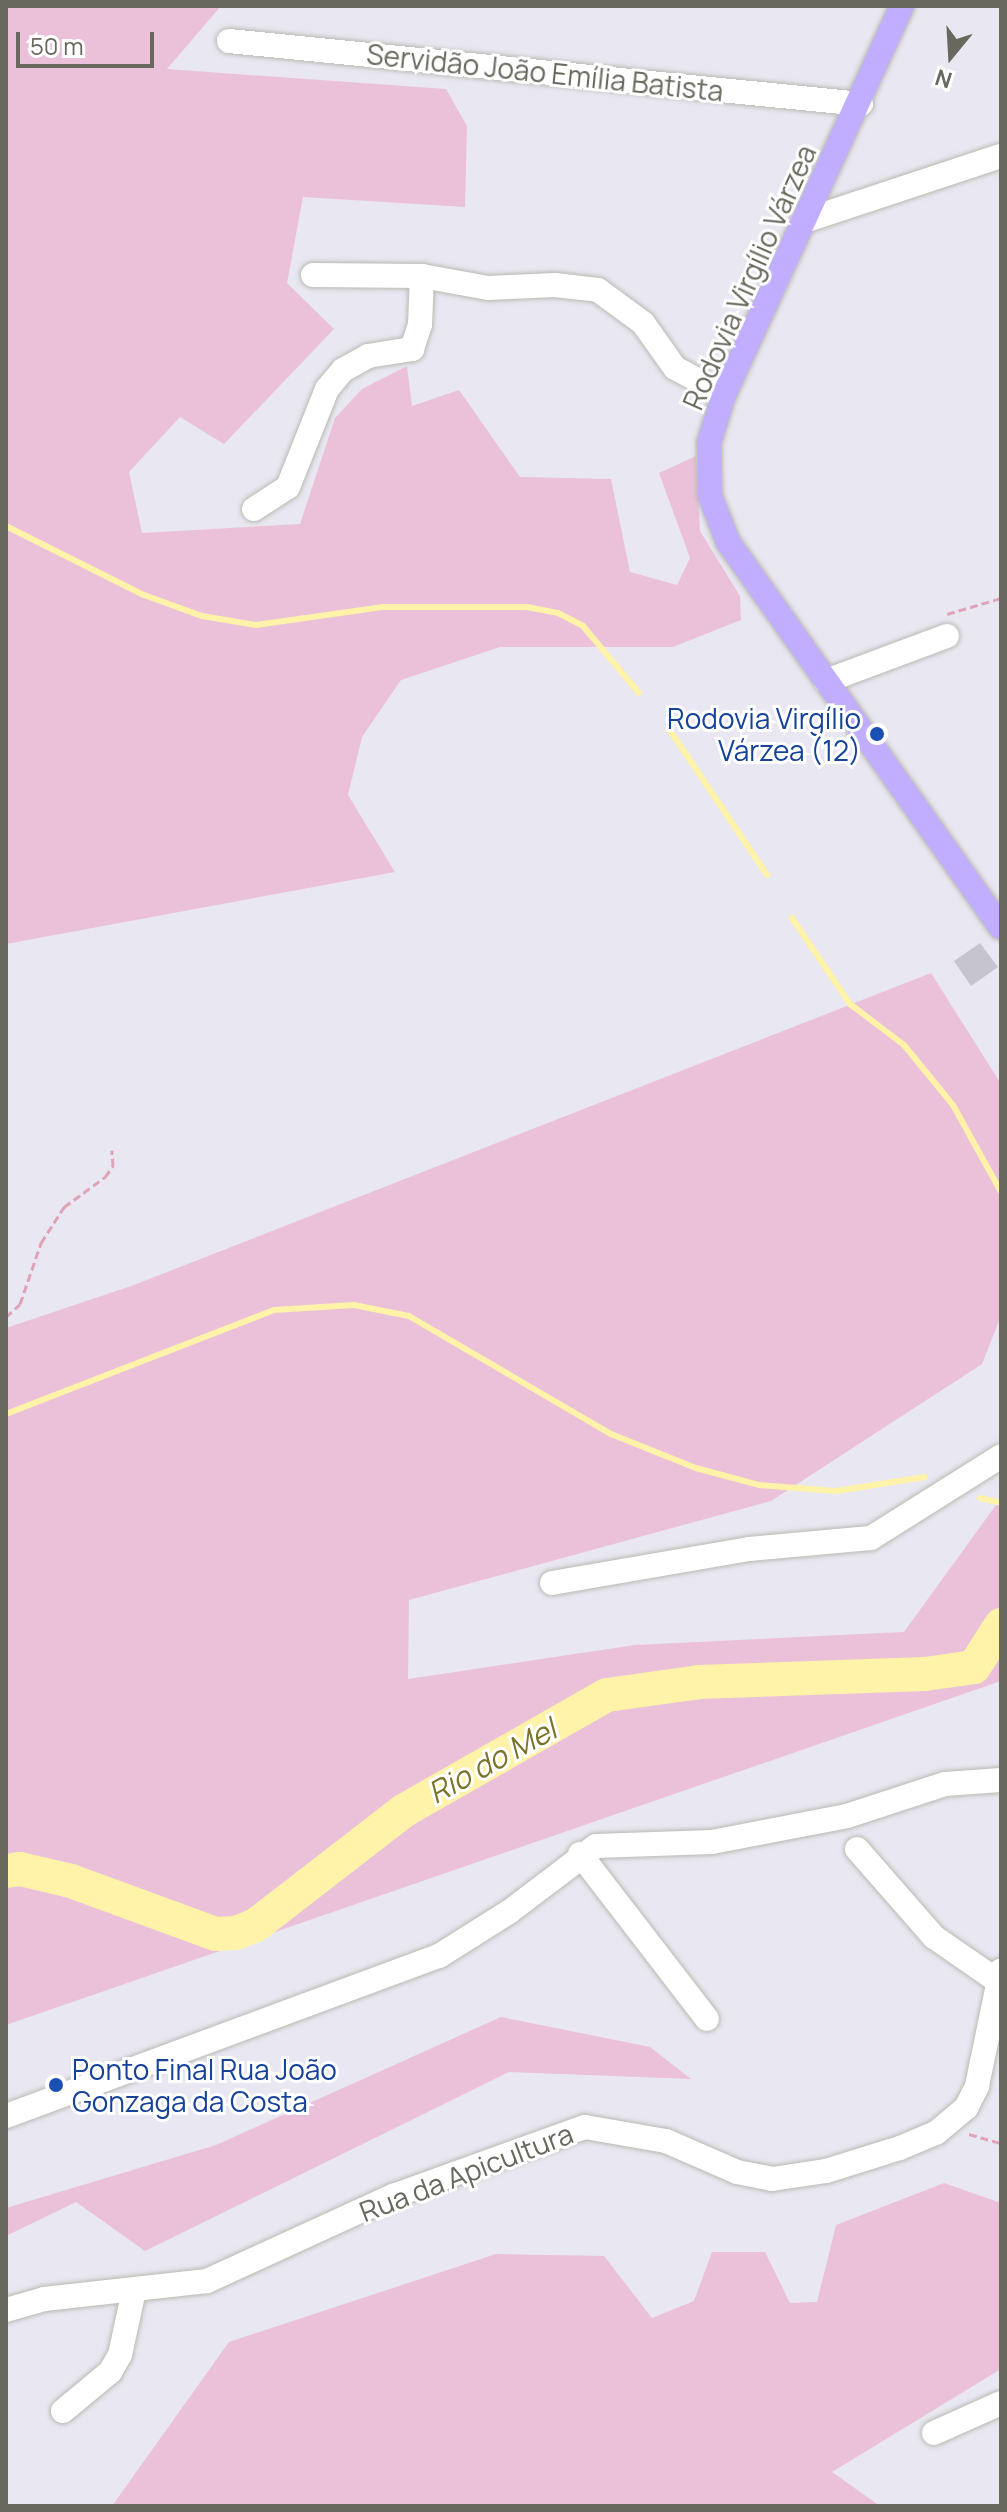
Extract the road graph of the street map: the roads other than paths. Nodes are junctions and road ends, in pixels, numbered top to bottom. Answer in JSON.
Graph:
{"nodes":[{"id":1,"x":902,"y":6,"type":"edge"},
{"id":2,"x":229,"y":41,"type":"dead end"},
{"id":3,"x":861,"y":104,"type":"junction"},
{"id":4,"x":1001,"y":156,"type":"edge"},
{"id":5,"x":804,"y":221,"type":"junction"},
{"id":6,"x":313,"y":275,"type":"dead end"},
{"id":7,"x":422,"y":276,"type":"junction"},
{"id":8,"x":724,"y":394,"type":"junction"},
{"id":9,"x":254,"y":509,"type":"dead end"},
{"id":10,"x":940,"y":627,"type":"road end"},
{"id":11,"x":826,"y":681,"type":"junction"},
{"id":12,"x":1001,"y":927,"type":"edge"},
{"id":13,"x":1001,"y":1456,"type":"edge"},
{"id":14,"x":552,"y":1583,"type":"dead end"},
{"id":15,"x":1001,"y":1780,"type":"edge"},
{"id":16,"x":857,"y":1849,"type":"dead end"},
{"id":17,"x":580,"y":1854,"type":"junction"},
{"id":18,"x":999,"y":1975,"type":"edge"},
{"id":19,"x":707,"y":2019,"type":"dead end"},
{"id":20,"x":6,"y":2116,"type":"edge"},
{"id":21,"x":134,"y":2290,"type":"junction"},
{"id":22,"x":6,"y":2310,"type":"edge"},
{"id":23,"x":1001,"y":2403,"type":"edge"},
{"id":24,"x":63,"y":2411,"type":"dead end"},
{"id":25,"x":934,"y":2433,"type":"dead end"}],
"edges":[{"from":1,"to":3,"type":"main road","name":"Rodovia Virgílio Várzea"},
{"from":2,"to":3,"type":"street","name":"Servidão João Emília Batista"},
{"from":3,"to":5,"type":"main road","name":"Rodovia Virgílio Várzea"},
{"from":4,"to":5,"type":"street"},
{"from":5,"to":8,"type":"main road","name":"Rodovia Virgílio Várzea"},
{"from":6,"to":7,"type":"street"},
{"from":7,"to":8,"type":"street"},
{"from":7,"to":9,"type":"street"},
{"from":8,"to":11,"type":"main road","name":"Rodovia Virgílio Várzea"},
{"from":10,"to":11,"type":"street"},
{"from":11,"to":12,"type":"main road","name":"Rodovia Virgílio Várzea"},
{"from":13,"to":14,"type":"street"},
{"from":15,"to":17,"type":"street"},
{"from":16,"to":18,"type":"street"},
{"from":17,"to":19,"type":"street"},
{"from":17,"to":20,"type":"street"},
{"from":18,"to":21,"type":"street","name":"Rua da Apicultura"},
{"from":21,"to":22,"type":"street","name":"Rua da Apicultura"},
{"from":21,"to":24,"type":"street"},
{"from":23,"to":25,"type":"street"}]}
